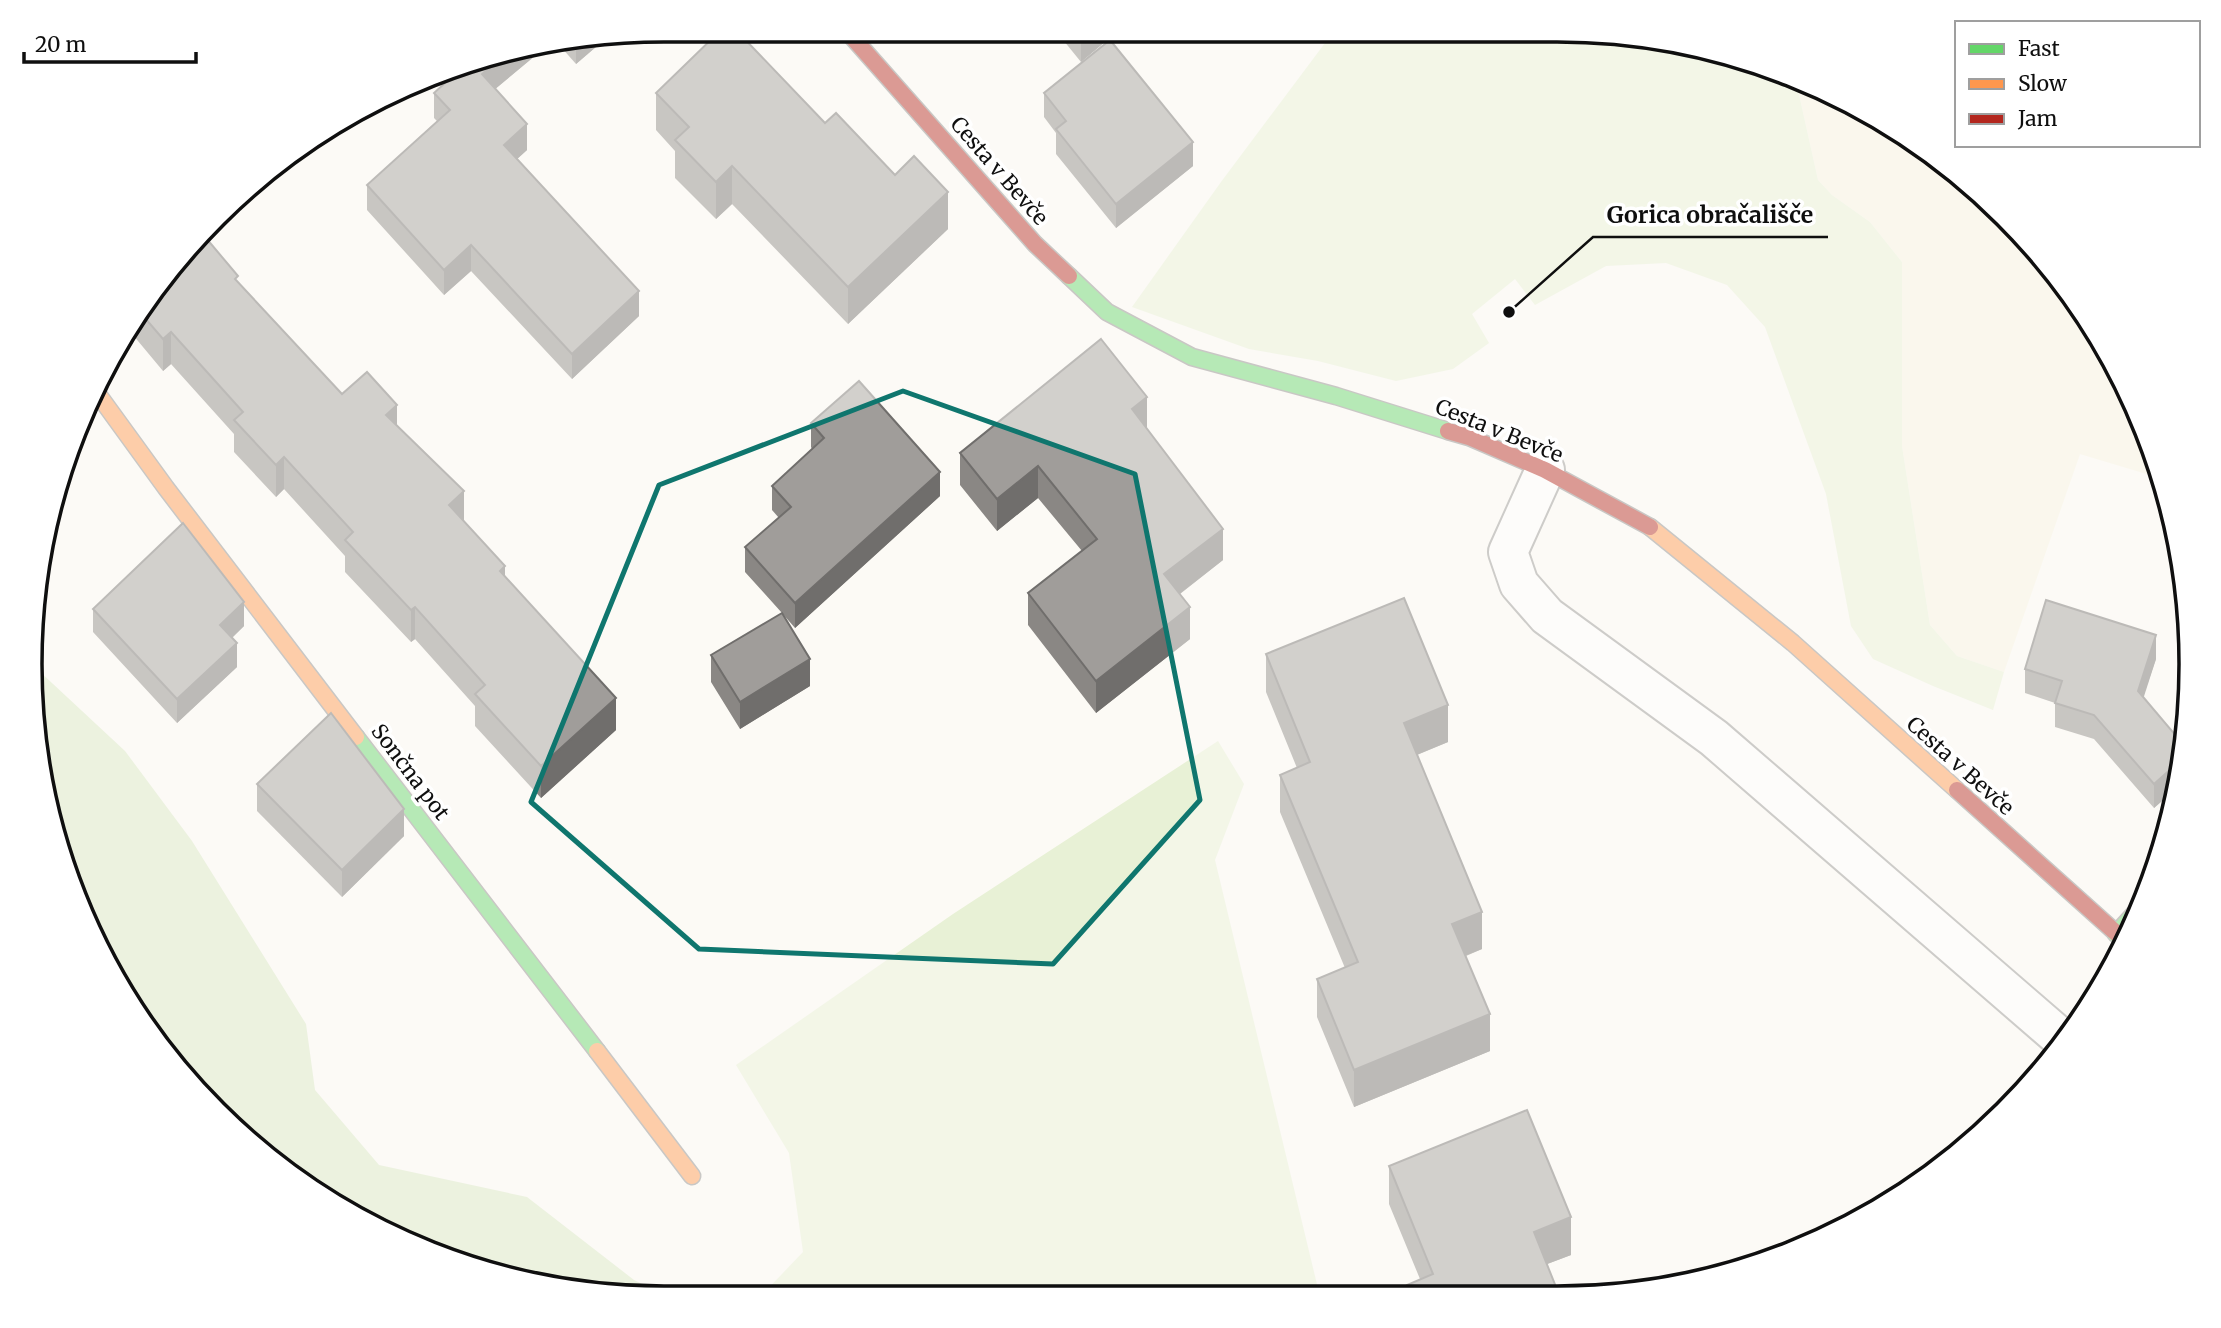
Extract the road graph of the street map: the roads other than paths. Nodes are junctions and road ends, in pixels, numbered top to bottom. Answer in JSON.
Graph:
{"nodes":[{"id":1,"x":857,"y":42,"type":"edge"},
{"id":2,"x":101,"y":399,"type":"edge"},
{"id":3,"x":1545,"y":470,"type":"junction"},
{"id":4,"x":2117,"y":934,"type":"edge"},
{"id":5,"x":2056,"y":1034,"type":"edge"},
{"id":6,"x":692,"y":1176,"type":"dead end"}],
"edges":[{"from":1,"to":3,"type":"street","name":"Cesta v Bevče"},
{"from":2,"to":6,"type":"street","name":"Sončna pot"},
{"from":3,"to":4,"type":"street","name":"Cesta v Bevče"},
{"from":3,"to":5,"type":"street"}]}
